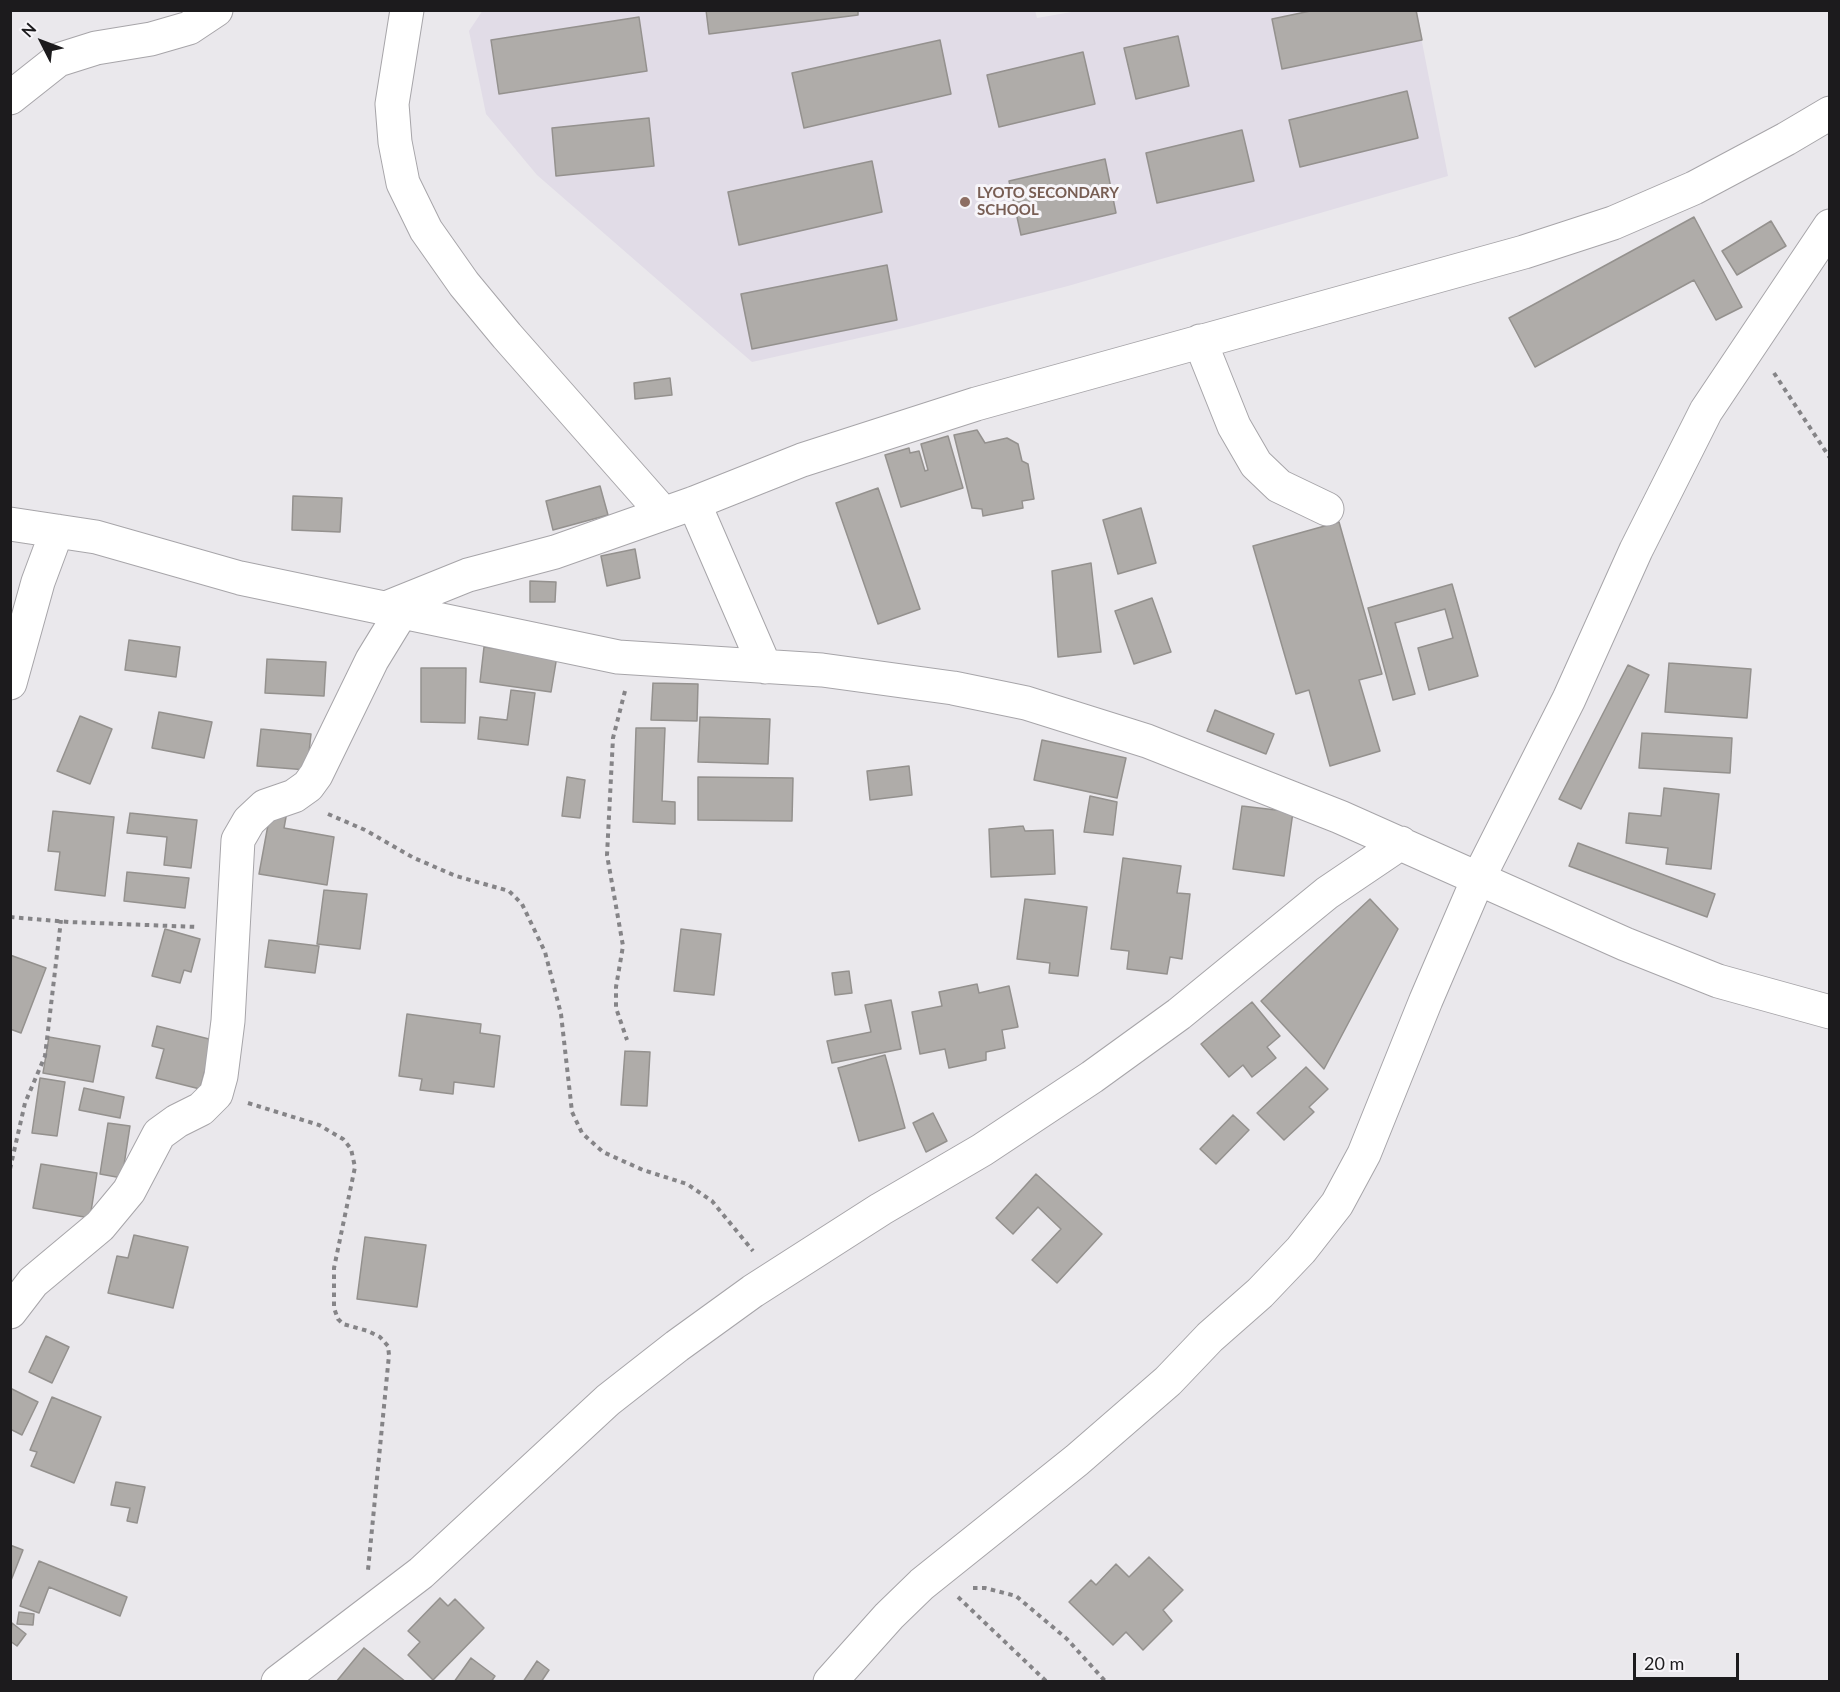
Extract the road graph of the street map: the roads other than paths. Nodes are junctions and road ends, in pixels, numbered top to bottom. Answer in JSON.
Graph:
{"nodes":[{"id":1,"x":216,"y":10,"type":"edge"},
{"id":2,"x":407,"y":10,"type":"edge"},
{"id":3,"x":10,"y":98,"type":"edge"},
{"id":4,"x":1830,"y":113,"type":"edge"},
{"id":5,"x":1830,"y":226,"type":"edge"},
{"id":6,"x":1200,"y":341,"type":"junction"},
{"id":7,"x":678,"y":508,"type":"junction"},
{"id":8,"x":1327,"y":509,"type":"dead end"},
{"id":9,"x":10,"y":524,"type":"edge"},
{"id":10,"x":57,"y":531,"type":"junction"},
{"id":11,"x":394,"y":609,"type":"junction"},
{"id":12,"x":765,"y":666,"type":"junction"},
{"id":13,"x":10,"y":683,"type":"edge"},
{"id":14,"x":1401,"y":843,"type":"junction"},
{"id":15,"x":1478,"y":879,"type":"junction"},
{"id":16,"x":1830,"y":1012,"type":"edge"},
{"id":17,"x":10,"y":1312,"type":"edge"},
{"id":18,"x":278,"y":1682,"type":"edge"},
{"id":19,"x":830,"y":1682,"type":"edge"}],
"edges":[{"from":1,"to":3,"type":"street"},
{"from":2,"to":7,"type":"street"},
{"from":4,"to":6,"type":"street"},
{"from":5,"to":15,"type":"street"},
{"from":6,"to":7,"type":"street"},
{"from":6,"to":8,"type":"street"},
{"from":7,"to":11,"type":"street"},
{"from":7,"to":12,"type":"street"},
{"from":9,"to":10,"type":"street"},
{"from":10,"to":11,"type":"street"},
{"from":10,"to":13,"type":"street"},
{"from":11,"to":12,"type":"street"},
{"from":11,"to":17,"type":"street"},
{"from":12,"to":14,"type":"street"},
{"from":14,"to":15,"type":"street"},
{"from":14,"to":18,"type":"street"},
{"from":15,"to":16,"type":"street"},
{"from":15,"to":19,"type":"street"}]}
